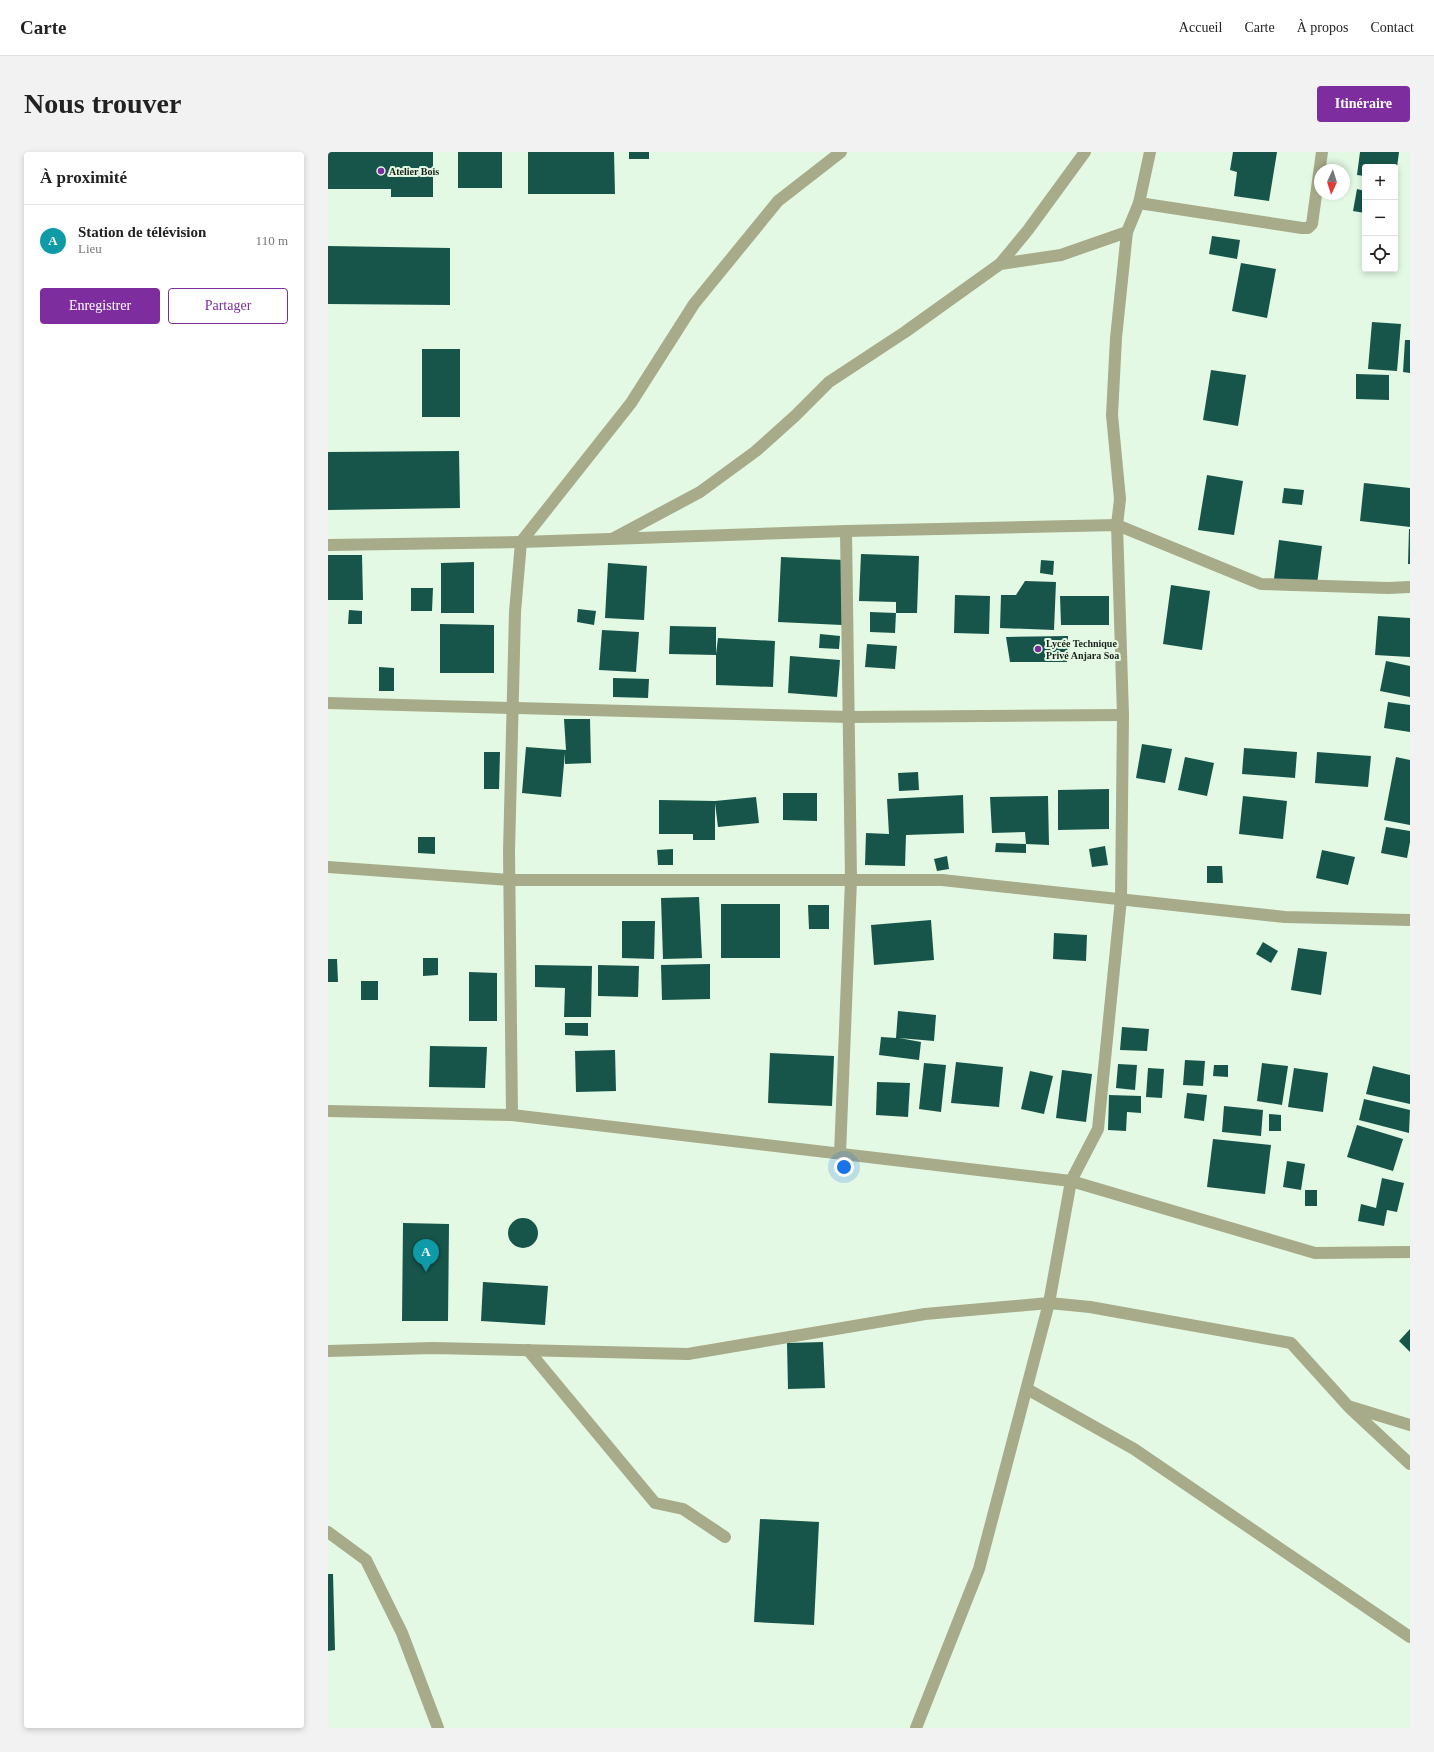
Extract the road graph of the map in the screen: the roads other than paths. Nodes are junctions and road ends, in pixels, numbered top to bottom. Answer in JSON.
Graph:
{"nodes":[{"id":1,"x":841,"y":152,"type":"edge"},
{"id":2,"x":1085,"y":152,"type":"edge"},
{"id":3,"x":1150,"y":152,"type":"edge"},
{"id":4,"x":1322,"y":152,"type":"edge"},
{"id":5,"x":1139,"y":203,"type":"junction"},
{"id":6,"x":1127,"y":232,"type":"junction"},
{"id":7,"x":1000,"y":264,"type":"junction"},
{"id":8,"x":1117,"y":525,"type":"junction"},
{"id":9,"x":846,"y":531,"type":"junction"},
{"id":10,"x":611,"y":539,"type":"junction"},
{"id":11,"x":521,"y":542,"type":"junction"},
{"id":12,"x":328,"y":544,"type":"edge"},
{"id":13,"x":1410,"y":587,"type":"edge"},
{"id":14,"x":328,"y":703,"type":"edge"},
{"id":15,"x":512,"y":708,"type":"junction"},
{"id":16,"x":1123,"y":715,"type":"junction"},
{"id":17,"x":849,"y":717,"type":"junction"},
{"id":18,"x":328,"y":867,"type":"edge"},
{"id":19,"x":510,"y":880,"type":"junction"},
{"id":20,"x":851,"y":880,"type":"junction"},
{"id":21,"x":1121,"y":899,"type":"junction"},
{"id":22,"x":1410,"y":920,"type":"edge"},
{"id":23,"x":328,"y":1111,"type":"edge"},
{"id":24,"x":512,"y":1115,"type":"junction"},
{"id":25,"x":840,"y":1154,"type":"junction"},
{"id":26,"x":1071,"y":1181,"type":"junction"},
{"id":27,"x":1410,"y":1252,"type":"edge"},
{"id":28,"x":1049,"y":1303,"type":"junction"},
{"id":29,"x":528,"y":1350,"type":"junction"},
{"id":30,"x":328,"y":1351,"type":"edge"},
{"id":31,"x":1027,"y":1389,"type":"junction"},
{"id":32,"x":1348,"y":1406,"type":"junction"},
{"id":33,"x":1410,"y":1425,"type":"edge"},
{"id":34,"x":1410,"y":1464,"type":"edge"},
{"id":35,"x":328,"y":1532,"type":"edge"},
{"id":36,"x":725,"y":1537,"type":"dead end"},
{"id":37,"x":1410,"y":1637,"type":"edge"},
{"id":38,"x":438,"y":1728,"type":"edge"},
{"id":39,"x":916,"y":1728,"type":"edge"}],
"edges":[{"from":1,"to":11,"type":"street"},
{"from":2,"to":7,"type":"street"},
{"from":3,"to":5,"type":"street"},
{"from":4,"to":5,"type":"street"},
{"from":5,"to":6,"type":"street"},
{"from":6,"to":7,"type":"street"},
{"from":6,"to":8,"type":"street"},
{"from":7,"to":10,"type":"street"},
{"from":8,"to":9,"type":"street"},
{"from":8,"to":13,"type":"street"},
{"from":8,"to":16,"type":"street"},
{"from":9,"to":10,"type":"street"},
{"from":9,"to":17,"type":"street"},
{"from":10,"to":11,"type":"street"},
{"from":11,"to":12,"type":"street"},
{"from":11,"to":15,"type":"street"},
{"from":14,"to":15,"type":"street"},
{"from":15,"to":17,"type":"street"},
{"from":15,"to":19,"type":"street"},
{"from":16,"to":17,"type":"street"},
{"from":16,"to":21,"type":"street"},
{"from":17,"to":20,"type":"street"},
{"from":18,"to":19,"type":"street"},
{"from":19,"to":20,"type":"street"},
{"from":19,"to":24,"type":"street"},
{"from":20,"to":21,"type":"street"},
{"from":20,"to":25,"type":"street"},
{"from":21,"to":22,"type":"street"},
{"from":21,"to":26,"type":"street"},
{"from":23,"to":24,"type":"street"},
{"from":24,"to":25,"type":"street"},
{"from":25,"to":26,"type":"street"},
{"from":26,"to":27,"type":"street"},
{"from":26,"to":28,"type":"street"},
{"from":28,"to":29,"type":"street"},
{"from":28,"to":31,"type":"street"},
{"from":28,"to":32,"type":"street"},
{"from":29,"to":30,"type":"street"},
{"from":29,"to":36,"type":"street"},
{"from":31,"to":37,"type":"street"},
{"from":31,"to":39,"type":"street"},
{"from":32,"to":33,"type":"street"},
{"from":32,"to":34,"type":"street"},
{"from":35,"to":38,"type":"street"}]}
